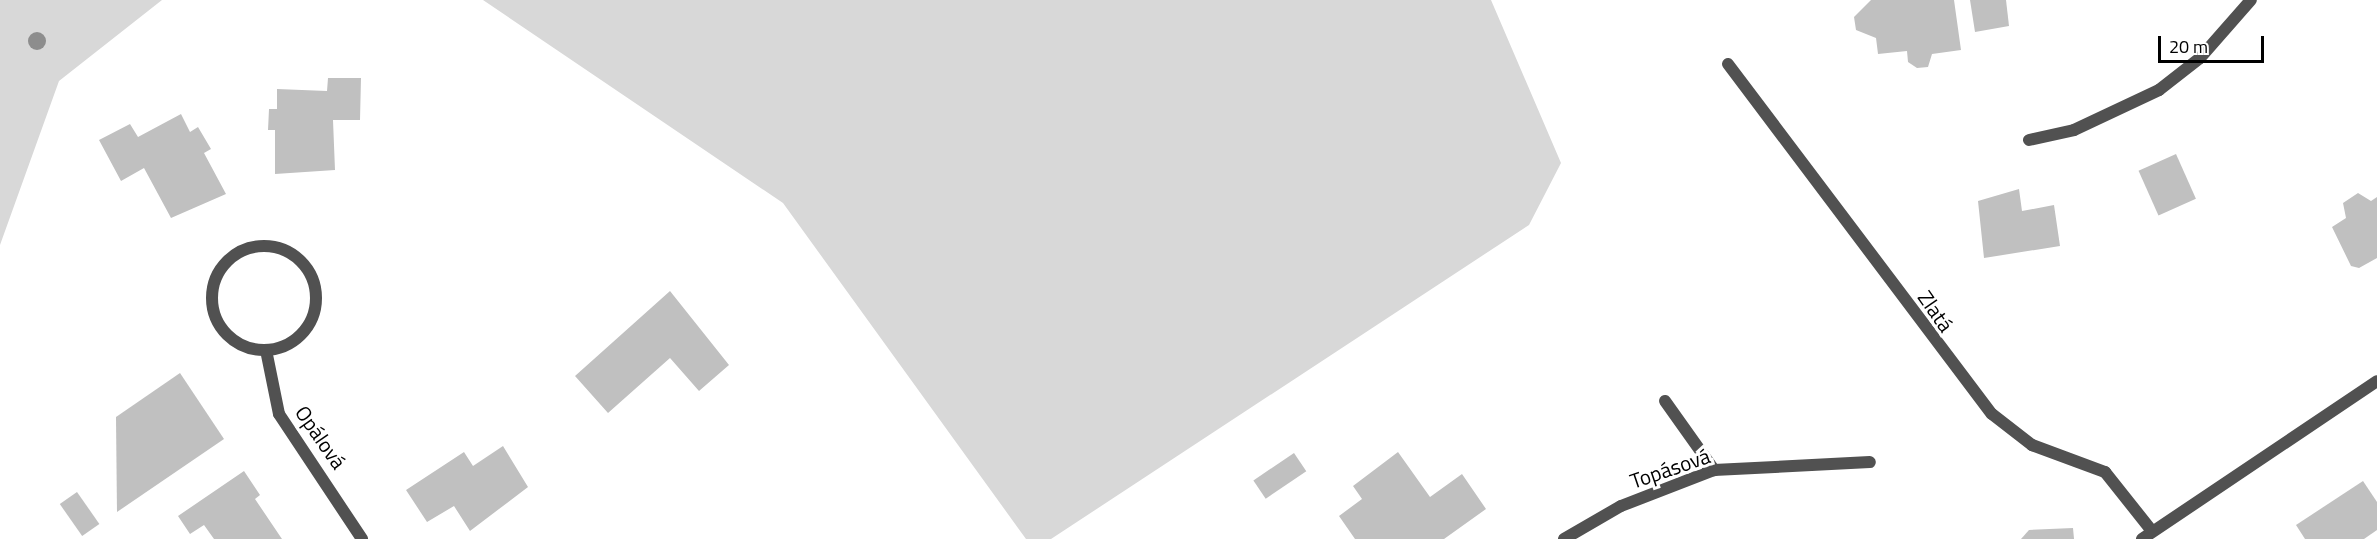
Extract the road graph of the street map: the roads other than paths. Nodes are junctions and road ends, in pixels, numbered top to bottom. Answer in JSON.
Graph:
{"nodes":[{"id":1,"x":2251,"y":0,"type":"edge"},
{"id":2,"x":1728,"y":64,"type":"dead end"},
{"id":3,"x":2029,"y":140,"type":"dead end"},
{"id":4,"x":266,"y":350,"type":"junction"},
{"id":5,"x":2377,"y":381,"type":"edge"},
{"id":6,"x":1665,"y":401,"type":"dead end"},
{"id":7,"x":1870,"y":462,"type":"dead end"},
{"id":8,"x":1714,"y":470,"type":"junction"},
{"id":9,"x":2147,"y":535,"type":"edge"},
{"id":10,"x":362,"y":539,"type":"edge"},
{"id":11,"x":1564,"y":539,"type":"edge"}],
"edges":[{"from":1,"to":3,"type":"street"},
{"from":2,"to":9,"type":"street","name":"Zlatá"},
{"from":4,"to":4,"type":"street"},
{"from":4,"to":10,"type":"street","name":"Opálová"},
{"from":5,"to":9,"type":"street","name":"Zlatá"},
{"from":6,"to":8,"type":"street"},
{"from":7,"to":8,"type":"street","name":"Topásová"},
{"from":8,"to":11,"type":"street","name":"Topásová"}]}
